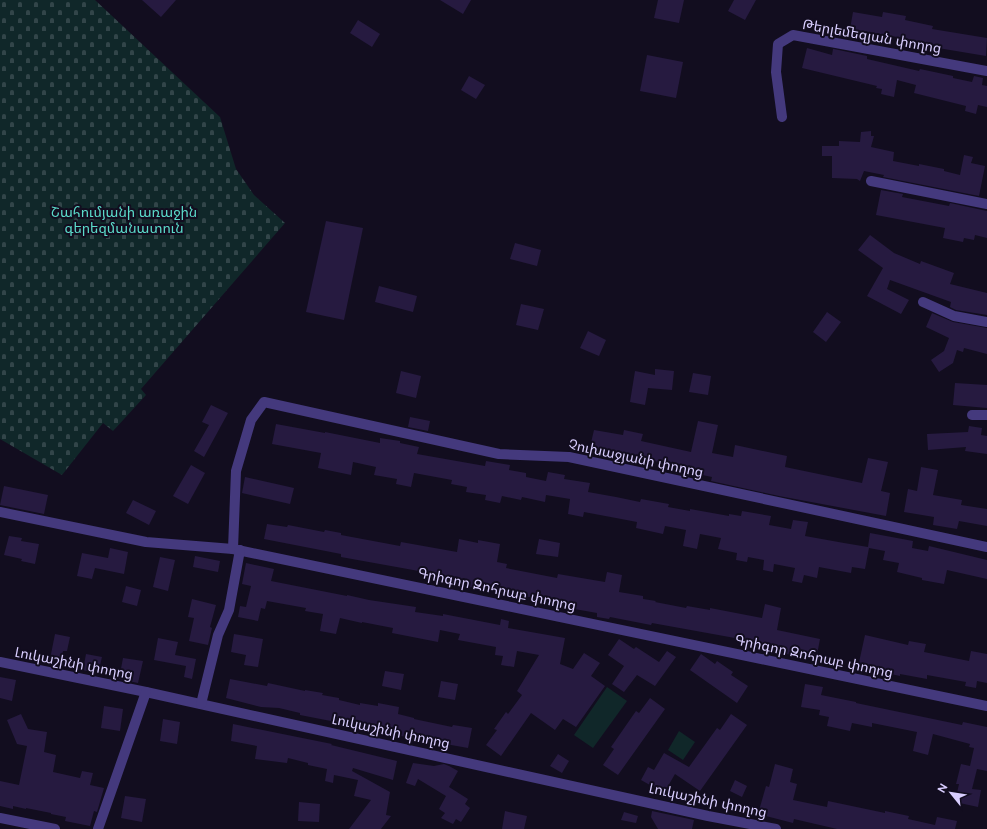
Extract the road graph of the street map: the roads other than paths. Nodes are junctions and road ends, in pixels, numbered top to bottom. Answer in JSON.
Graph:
{"nodes":[{"id":1,"x":987,"y":71,"type":"edge"},
{"id":2,"x":782,"y":117,"type":"dead end"},
{"id":3,"x":871,"y":180,"type":"dead end"},
{"id":4,"x":987,"y":204,"type":"edge"},
{"id":5,"x":923,"y":302,"type":"dead end"},
{"id":6,"x":987,"y":322,"type":"edge"},
{"id":7,"x":972,"y":415,"type":"dead end"},
{"id":8,"x":987,"y":415,"type":"edge"},
{"id":9,"x":0,"y":512,"type":"edge"},
{"id":10,"x":987,"y":547,"type":"edge"},
{"id":11,"x":236,"y":549,"type":"junction"},
{"id":12,"x":0,"y":662,"type":"edge"},
{"id":13,"x":146,"y":692,"type":"junction"},
{"id":14,"x":201,"y":704,"type":"junction"},
{"id":15,"x":987,"y":706,"type":"edge"},
{"id":16,"x":0,"y":818,"type":"edge"},
{"id":17,"x":55,"y":829,"type":"edge"},
{"id":18,"x":98,"y":829,"type":"edge"},
{"id":19,"x":776,"y":829,"type":"edge"}],
"edges":[{"from":1,"to":2,"type":"street","name":"Թերլեմեզյան փողոց"},
{"from":3,"to":4,"type":"street"},
{"from":5,"to":6,"type":"street"},
{"from":7,"to":8,"type":"street"},
{"from":9,"to":11,"type":"street","name":"Գրիգոր Զոհրաբ փողոց"},
{"from":10,"to":11,"type":"street","name":"Չուխաջյանի փողոց"},
{"from":11,"to":14,"type":"street","name":"Չուխաջյանի փողոց"},
{"from":11,"to":15,"type":"street","name":"Գրիգոր Զոհրաբ փողոց"},
{"from":12,"to":13,"type":"street","name":"Լուկաշինի փողոց"},
{"from":13,"to":14,"type":"street","name":"Լուկաշինի փողոց"},
{"from":13,"to":18,"type":"street"},
{"from":14,"to":19,"type":"street","name":"Լուկաշինի փողոց"},
{"from":16,"to":17,"type":"street"}]}
